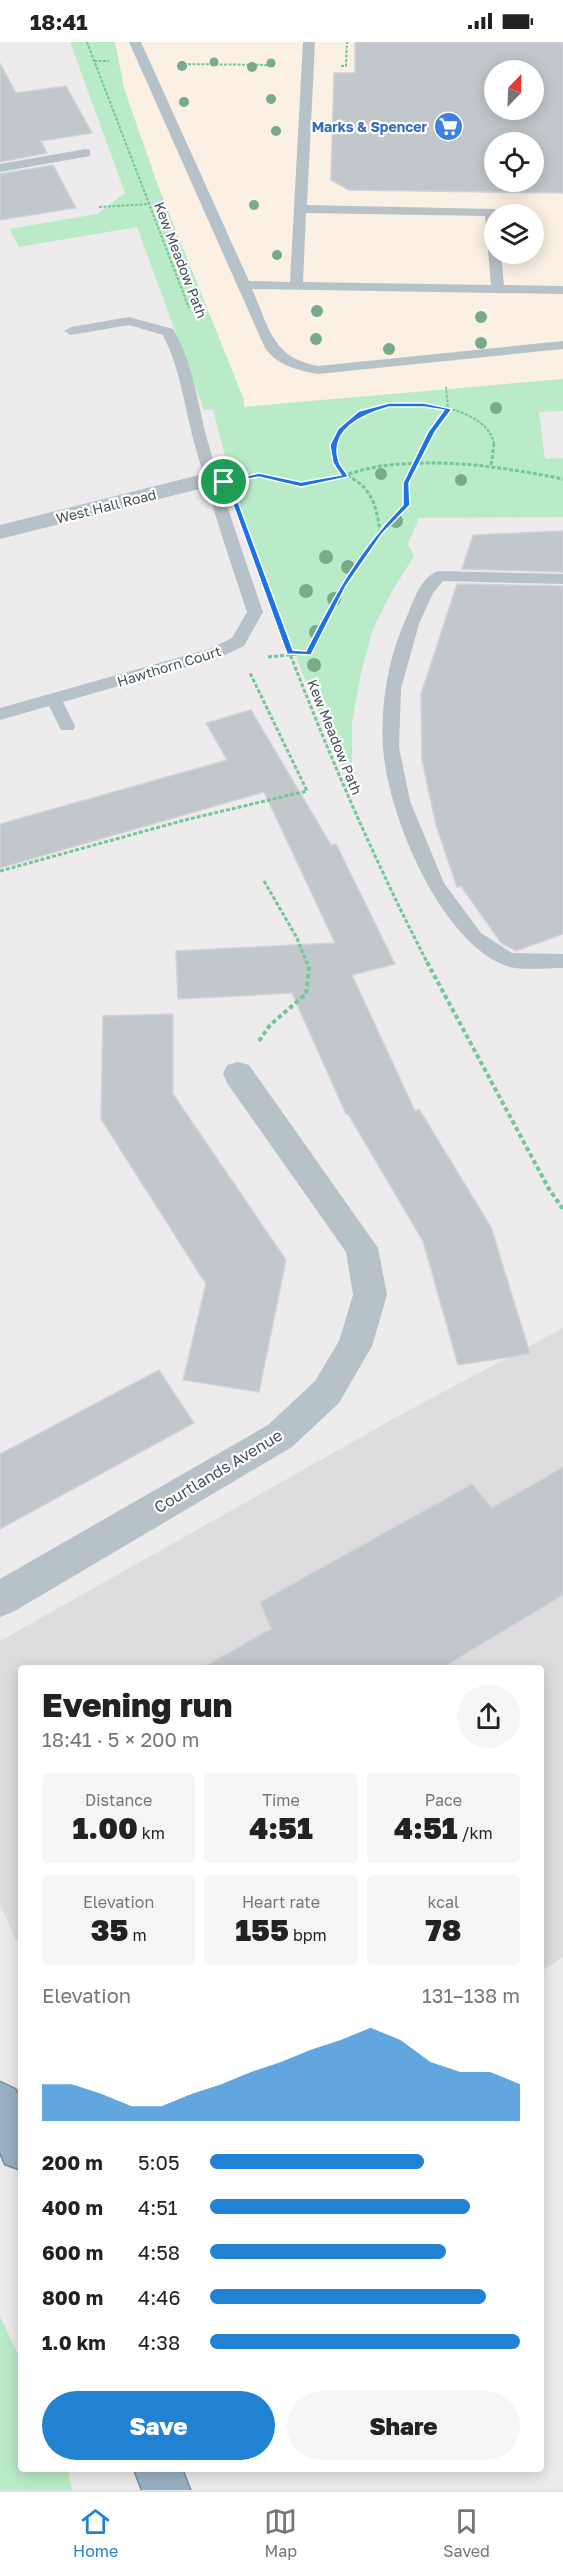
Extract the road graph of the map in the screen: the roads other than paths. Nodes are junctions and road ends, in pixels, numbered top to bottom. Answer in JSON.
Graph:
{"nodes":[{"id":1,"x":135,"y":42,"type":"edge"},
{"id":2,"x":309,"y":42,"type":"edge"},
{"id":3,"x":86,"y":153,"type":"dead end"},
{"id":4,"x":0,"y":168,"type":"edge"},
{"id":5,"x":301,"y":209,"type":"junction"},
{"id":6,"x":243,"y":285,"type":"junction"},
{"id":7,"x":296,"y":285,"type":"junction"},
{"id":8,"x":498,"y":290,"type":"junction"},
{"id":9,"x":563,"y":290,"type":"edge"},
{"id":10,"x":71,"y":331,"type":"dead end"},
{"id":11,"x":563,"y":345,"type":"edge"},
{"id":12,"x":212,"y":481,"type":"junction"},
{"id":13,"x":0,"y":532,"type":"edge"},
{"id":14,"x":563,"y":579,"type":"edge"},
{"id":15,"x":54,"y":699,"type":"junction"},
{"id":16,"x":0,"y":714,"type":"edge"},
{"id":17,"x":67,"y":726,"type":"dead end"},
{"id":18,"x":563,"y":961,"type":"edge"},
{"id":19,"x":238,"y":1074,"type":"road end"},
{"id":20,"x":0,"y":1599,"type":"edge"},
{"id":21,"x":0,"y":2104,"type":"edge"},
{"id":22,"x":18,"y":2142,"type":"edge"},
{"id":23,"x":159,"y":2472,"type":"edge"},
{"id":24,"x":166,"y":2490,"type":"edge"}],
"edges":[{"from":1,"to":6,"type":"lane"},
{"from":2,"to":5,"type":"lane"},
{"from":3,"to":4,"type":"lane"},
{"from":5,"to":7,"type":"lane"},
{"from":5,"to":8,"type":"lane"},
{"from":6,"to":7,"type":"lane"},
{"from":6,"to":11,"type":"lane"},
{"from":7,"to":8,"type":"lane"},
{"from":8,"to":9,"type":"lane"},
{"from":10,"to":12,"type":"lane"},
{"from":12,"to":13,"type":"street","name":"West Hall Road"},
{"from":12,"to":15,"type":"lane","name":"Hawthorn Court"},
{"from":14,"to":18,"type":"lane"},
{"from":15,"to":16,"type":"lane","name":"Hawthorn Court"},
{"from":15,"to":17,"type":"lane"},
{"from":19,"to":20,"type":"street","name":"Courtlands Avenue"},
{"from":21,"to":22,"type":"highway"},
{"from":23,"to":24,"type":"highway"}]}
